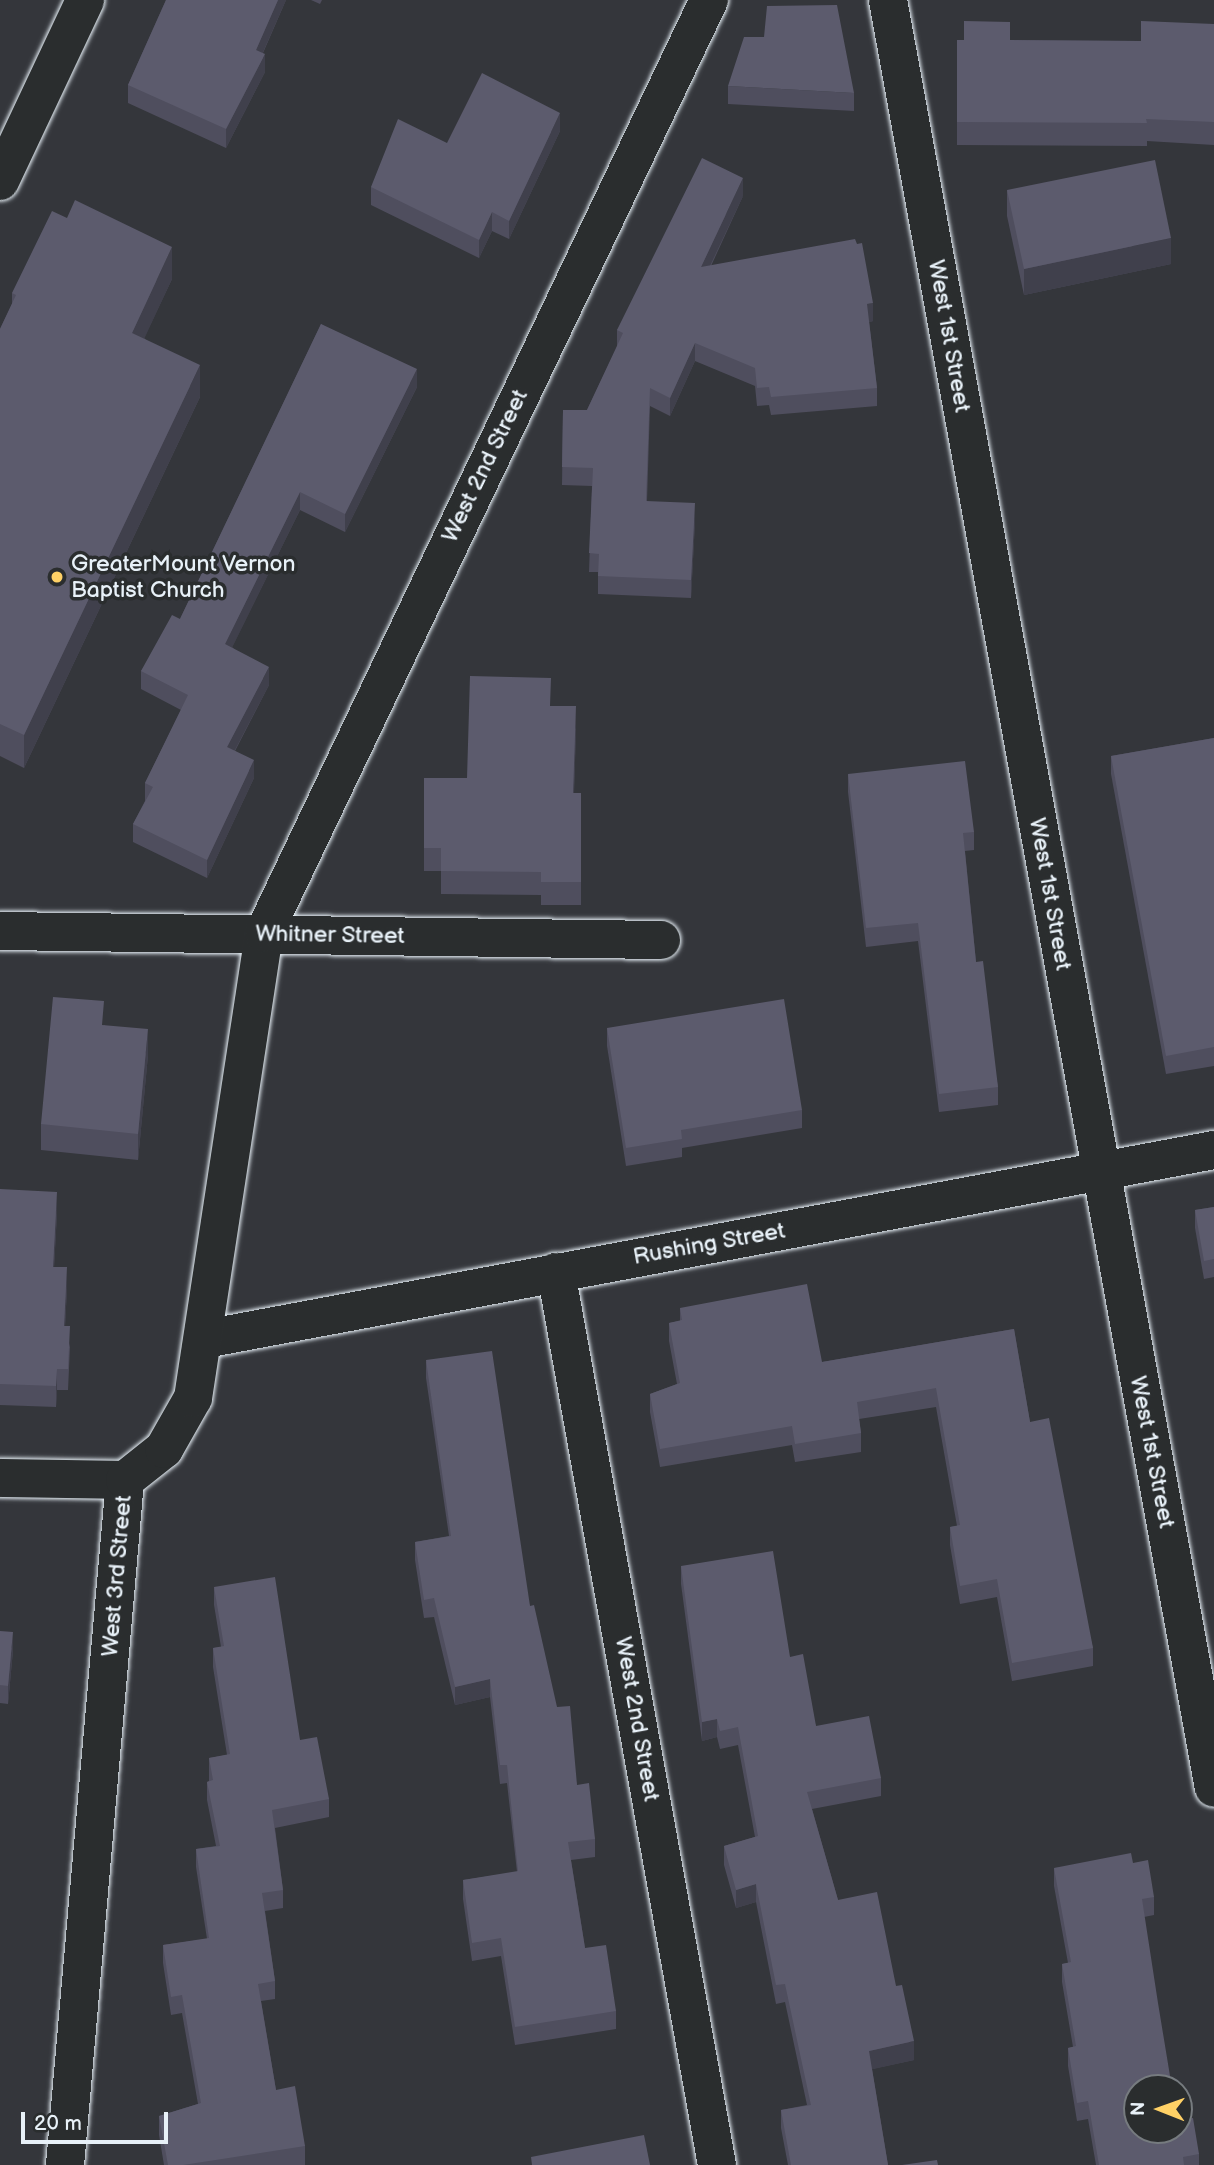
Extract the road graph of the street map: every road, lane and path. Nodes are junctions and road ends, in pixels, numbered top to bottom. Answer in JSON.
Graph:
{"nodes":[{"id":1,"x":85,"y":0,"type":"edge"},
{"id":2,"x":709,"y":0,"type":"edge"},
{"id":3,"x":888,"y":0,"type":"edge"},
{"id":4,"x":0,"y":181,"type":"edge"},
{"id":5,"x":0,"y":931,"type":"edge"},
{"id":6,"x":264,"y":933,"type":"junction"},
{"id":7,"x":661,"y":940,"type":"dead end"},
{"id":8,"x":1214,"y":1150,"type":"edge"},
{"id":9,"x":1100,"y":1171,"type":"junction"},
{"id":10,"x":556,"y":1272,"type":"junction"},
{"id":11,"x":205,"y":1339,"type":"junction"},
{"id":12,"x":0,"y":1478,"type":"edge"},
{"id":13,"x":125,"y":1480,"type":"junction"},
{"id":14,"x":1214,"y":1788,"type":"edge"},
{"id":15,"x":65,"y":2165,"type":"edge"},
{"id":16,"x":717,"y":2165,"type":"edge"}],
"edges":[{"from":1,"to":4,"type":"street"},
{"from":2,"to":6,"type":"street","name":"West 2nd Street"},
{"from":3,"to":9,"type":"street","name":"West 1st Street"},
{"from":5,"to":6,"type":"street","name":"Whitner Street"},
{"from":6,"to":7,"type":"street","name":"Whitner Street"},
{"from":6,"to":11,"type":"street","name":"West 3rd Street"},
{"from":8,"to":9,"type":"street","name":"Rushing Street"},
{"from":9,"to":10,"type":"street","name":"Rushing Street"},
{"from":9,"to":14,"type":"street","name":"West 1st Street"},
{"from":10,"to":11,"type":"street","name":"Rushing Street"},
{"from":10,"to":16,"type":"street","name":"West 2nd Street"},
{"from":11,"to":13,"type":"street","name":"West 3rd Street"},
{"from":12,"to":13,"type":"street"},
{"from":13,"to":15,"type":"street","name":"West 3rd Street"}]}
